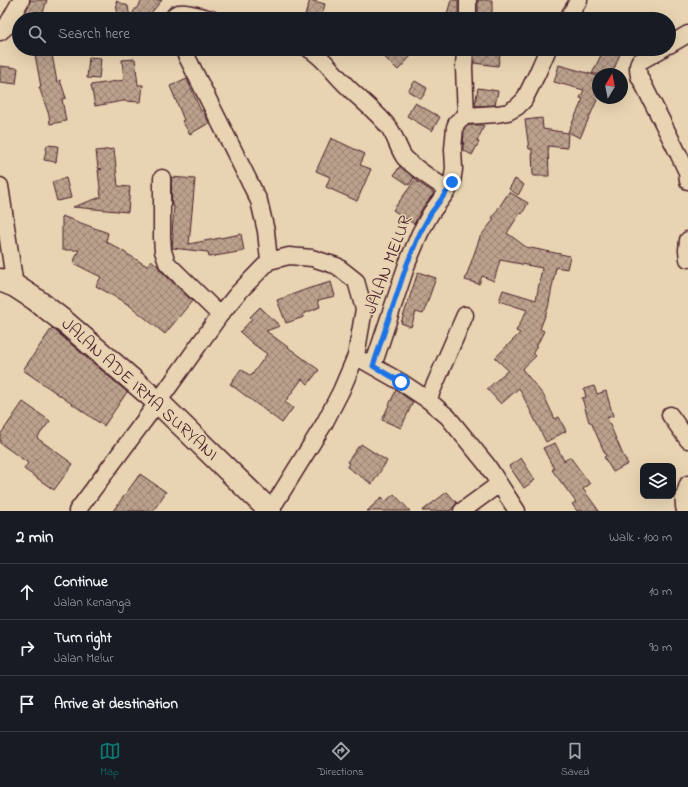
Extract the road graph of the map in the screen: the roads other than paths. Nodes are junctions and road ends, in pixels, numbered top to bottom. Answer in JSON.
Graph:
{"nodes":[{"id":1,"x":21,"y":0,"type":"edge"},
{"id":2,"x":468,"y":0,"type":"edge"},
{"id":3,"x":579,"y":0,"type":"edge"},
{"id":4,"x":14,"y":12,"type":"edge"},
{"id":5,"x":468,"y":12,"type":"edge"},
{"id":6,"x":571,"y":12,"type":"edge"},
{"id":7,"x":12,"y":16,"type":"edge"},
{"id":8,"x":0,"y":32,"type":"edge"},
{"id":9,"x":688,"y":34,"type":"edge"},
{"id":10,"x":676,"y":41,"type":"edge"},
{"id":11,"x":186,"y":56,"type":"edge"},
{"id":12,"x":319,"y":56,"type":"edge"},
{"id":13,"x":465,"y":56,"type":"edge"},
{"id":14,"x":545,"y":56,"type":"edge"},
{"id":15,"x":650,"y":56,"type":"edge"},
{"id":16,"x":466,"y":116,"type":"junction"},
{"id":17,"x":162,"y":178,"type":"dead end"},
{"id":18,"x":688,"y":181,"type":"edge"},
{"id":19,"x":0,"y":186,"type":"edge"},
{"id":20,"x":448,"y":190,"type":"junction"},
{"id":21,"x":688,"y":240,"type":"edge"},
{"id":22,"x":688,"y":259,"type":"edge"},
{"id":23,"x":269,"y":261,"type":"junction"},
{"id":24,"x":8,"y":283,"type":"edge"},
{"id":25,"x":220,"y":314,"type":"junction"},
{"id":26,"x":465,"y":315,"type":"dead end"},
{"id":27,"x":356,"y":356,"type":"junction"},
{"id":28,"x":373,"y":366,"type":"junction"},
{"id":29,"x":428,"y":400,"type":"junction"},
{"id":30,"x":158,"y":402,"type":"junction"},
{"id":31,"x":670,"y":414,"type":"dead end"},
{"id":32,"x":688,"y":440,"type":"edge"},
{"id":33,"x":499,"y":484,"type":"junction"},
{"id":34,"x":688,"y":484,"type":"edge"},
{"id":35,"x":78,"y":511,"type":"edge"},
{"id":36,"x":270,"y":511,"type":"edge"},
{"id":37,"x":462,"y":511,"type":"edge"},
{"id":38,"x":517,"y":511,"type":"edge"},
{"id":39,"x":685,"y":511,"type":"edge"}],
"edges":[{"from":1,"to":4,"type":"street"},
{"from":2,"to":5,"type":"street"},
{"from":3,"to":6,"type":"street"},
{"from":7,"to":8,"type":"street"},
{"from":9,"to":10,"type":"street"},
{"from":11,"to":23,"type":"street"},
{"from":12,"to":20,"type":"street"},
{"from":13,"to":16,"type":"street"},
{"from":14,"to":16,"type":"street"},
{"from":15,"to":18,"type":"street"},
{"from":16,"to":20,"type":"street","name":"JALAN MELUR"},
{"from":17,"to":25,"type":"street"},
{"from":19,"to":24,"type":"street"},
{"from":20,"to":28,"type":"street","name":"JALAN MELUR"},
{"from":21,"to":22,"type":"street"},
{"from":23,"to":25,"type":"street"},
{"from":23,"to":27,"type":"street"},
{"from":24,"to":30,"type":"highway","name":"JALAN ADE IRMA SURYANI"},
{"from":25,"to":30,"type":"street"},
{"from":26,"to":29,"type":"street"},
{"from":27,"to":28,"type":"street"},
{"from":27,"to":36,"type":"street"},
{"from":28,"to":29,"type":"street"},
{"from":29,"to":33,"type":"street"},
{"from":30,"to":35,"type":"street"},
{"from":30,"to":36,"type":"highway","name":"JALAN ADE IRMA SURYANI"},
{"from":31,"to":32,"type":"street"},
{"from":33,"to":37,"type":"street"},
{"from":33,"to":38,"type":"street"},
{"from":34,"to":39,"type":"street"}]}
